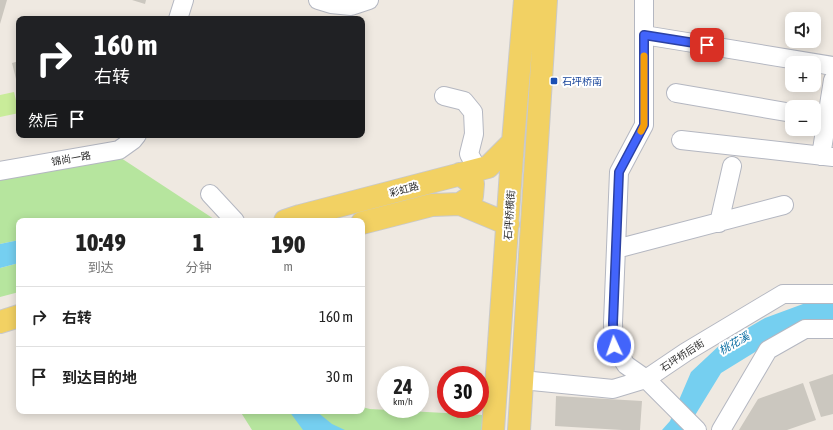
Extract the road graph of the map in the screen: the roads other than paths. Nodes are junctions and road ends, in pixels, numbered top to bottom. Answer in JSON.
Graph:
{"nodes":[{"id":1,"x":184,"y":0,"type":"edge"},
{"id":2,"x":318,"y":0,"type":"edge"},
{"id":3,"x":369,"y":0,"type":"edge"},
{"id":4,"x":525,"y":0,"type":"edge"},
{"id":5,"x":546,"y":0,"type":"edge"},
{"id":6,"x":644,"y":0,"type":"edge"},
{"id":7,"x":179,"y":16,"type":"edge"},
{"id":8,"x":644,"y":35,"type":"junction"},
{"id":9,"x":833,"y":66,"type":"edge"},
{"id":10,"x":833,"y":80,"type":"edge"},
{"id":11,"x":676,"y":93,"type":"dead end"},
{"id":12,"x":444,"y":96,"type":"dead end"},
{"id":13,"x":832,"y":98,"type":"edge"},
{"id":14,"x":785,"y":112,"type":"edge"},
{"id":15,"x":821,"y":116,"type":"edge"},
{"id":16,"x":821,"y":124,"type":"edge"},
{"id":17,"x":135,"y":138,"type":"edge"},
{"id":18,"x":681,"y":140,"type":"dead end"},
{"id":19,"x":513,"y":142,"type":"junction"},
{"id":20,"x":827,"y":157,"type":"edge"},
{"id":21,"x":732,"y":166,"type":"dead end"},
{"id":22,"x":0,"y":171,"type":"edge"},
{"id":23,"x":469,"y":172,"type":"junction"},
{"id":24,"x":210,"y":194,"type":"dead end"},
{"id":25,"x":460,"y":204,"type":"junction"},
{"id":26,"x":784,"y":206,"type":"dead end"},
{"id":27,"x":232,"y":218,"type":"edge"},
{"id":28,"x":298,"y":218,"type":"edge"},
{"id":29,"x":365,"y":221,"type":"edge"},
{"id":30,"x":719,"y":222,"type":"junction"},
{"id":31,"x":508,"y":224,"type":"junction"},
{"id":32,"x":616,"y":249,"type":"junction"},
{"id":33,"x":833,"y":294,"type":"edge"},
{"id":34,"x":16,"y":301,"type":"edge"},
{"id":35,"x":0,"y":306,"type":"edge"},
{"id":36,"x":16,"y":317,"type":"edge"},
{"id":37,"x":0,"y":322,"type":"edge"},
{"id":38,"x":833,"y":329,"type":"edge"},
{"id":39,"x":522,"y":380,"type":"junction"},
{"id":40,"x":649,"y":382,"type":"junction"},
{"id":41,"x":493,"y":430,"type":"edge"},
{"id":42,"x":519,"y":430,"type":"edge"},
{"id":43,"x":697,"y":430,"type":"edge"},
{"id":44,"x":721,"y":430,"type":"edge"}],
"edges":[{"from":1,"to":7,"type":"street"},
{"from":2,"to":3,"type":"street"},
{"from":4,"to":19,"type":"main road","name":"石坪桥横街"},
{"from":5,"to":39,"type":"main road"},
{"from":6,"to":8,"type":"street"},
{"from":8,"to":9,"type":"street"},
{"from":8,"to":32,"type":"street"},
{"from":10,"to":13,"type":"street"},
{"from":11,"to":14,"type":"street"},
{"from":12,"to":23,"type":"street"},
{"from":13,"to":15,"type":"street"},
{"from":16,"to":20,"type":"street"},
{"from":17,"to":22,"type":"street","name":"锦尚一路"},
{"from":18,"to":20,"type":"street"},
{"from":19,"to":23,"type":"main road","name":"彩虹路"},
{"from":19,"to":31,"type":"main road","name":"石坪桥横街"},
{"from":21,"to":30,"type":"street"},
{"from":23,"to":25,"type":"main road"},
{"from":23,"to":28,"type":"main road","name":"彩虹路"},
{"from":24,"to":27,"type":"street"},
{"from":25,"to":29,"type":"main road"},
{"from":25,"to":31,"type":"main road"},
{"from":26,"to":30,"type":"street"},
{"from":30,"to":32,"type":"street"},
{"from":31,"to":41,"type":"main road","name":"石坪桥横街"},
{"from":32,"to":40,"type":"street"},
{"from":33,"to":40,"type":"street","name":"石坪桥后街"},
{"from":34,"to":35,"type":"main road"},
{"from":36,"to":37,"type":"main road"},
{"from":38,"to":44,"type":"street"},
{"from":39,"to":40,"type":"street","name":"石坪桥后街"},
{"from":39,"to":42,"type":"main road"},
{"from":40,"to":43,"type":"street"}]}
